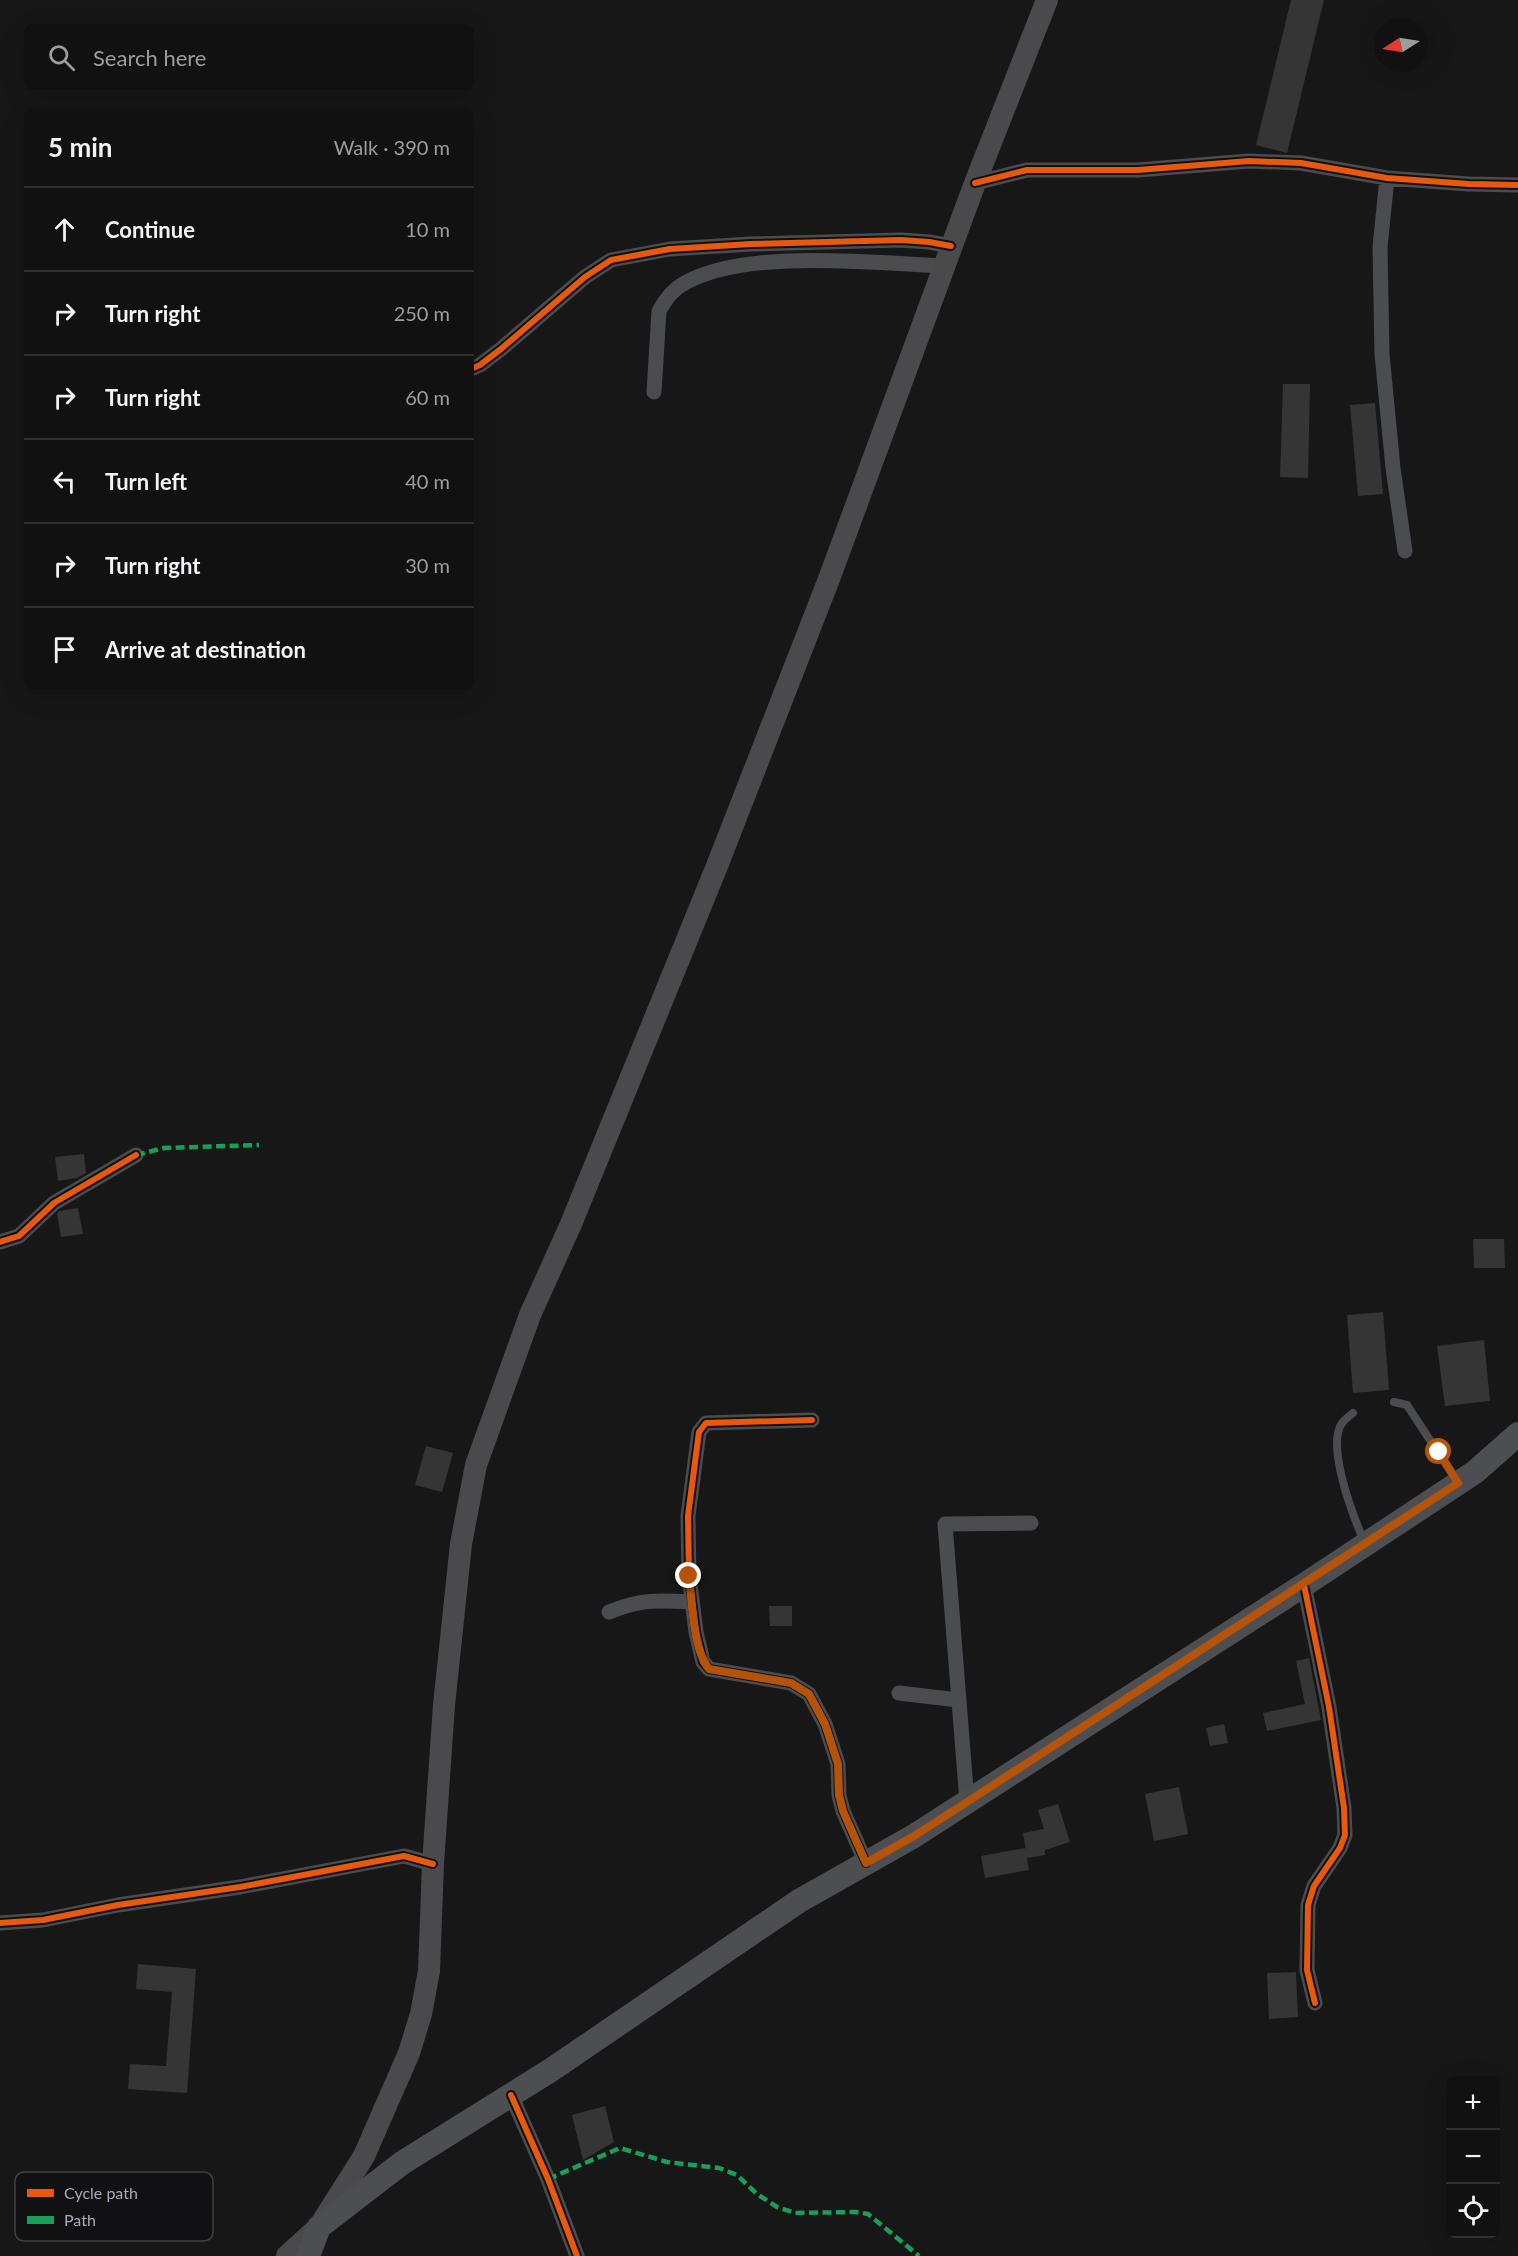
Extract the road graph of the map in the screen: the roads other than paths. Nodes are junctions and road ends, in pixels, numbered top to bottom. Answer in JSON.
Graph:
{"nodes":[{"id":1,"x":1047,"y":0,"type":"edge"},
{"id":2,"x":1387,"y":178,"type":"junction"},
{"id":3,"x":975,"y":183,"type":"junction"},
{"id":4,"x":1518,"y":185,"type":"edge"},
{"id":5,"x":947,"y":256,"type":"junction"},
{"id":6,"x":474,"y":367,"type":"edge"},
{"id":7,"x":654,"y":392,"type":"dead end"},
{"id":8,"x":1405,"y":550,"type":"dead end"},
{"id":9,"x":136,"y":1155,"type":"dead end"},
{"id":10,"x":0,"y":1242,"type":"edge"},
{"id":11,"x":1394,"y":1402,"type":"dead end"},
{"id":12,"x":1353,"y":1413,"type":"dead end"},
{"id":13,"x":812,"y":1420,"type":"dead end"},
{"id":14,"x":1518,"y":1434,"type":"edge"},
{"id":15,"x":1458,"y":1483,"type":"junction"},
{"id":16,"x":1031,"y":1523,"type":"dead end"},
{"id":17,"x":1365,"y":1545,"type":"junction"},
{"id":18,"x":1304,"y":1585,"type":"junction"},
{"id":19,"x":692,"y":1602,"type":"junction"},
{"id":20,"x":609,"y":1612,"type":"dead end"},
{"id":21,"x":899,"y":1693,"type":"dead end"},
{"id":22,"x":958,"y":1700,"type":"junction"},
{"id":23,"x":967,"y":1802,"type":"junction"},
{"id":24,"x":866,"y":1863,"type":"junction"},
{"id":25,"x":433,"y":1864,"type":"junction"},
{"id":26,"x":0,"y":1923,"type":"edge"},
{"id":27,"x":1315,"y":2003,"type":"dead end"},
{"id":28,"x":511,"y":2095,"type":"junction"},
{"id":29,"x":319,"y":2227,"type":"junction"},
{"id":30,"x":287,"y":2256,"type":"edge"},
{"id":31,"x":308,"y":2256,"type":"edge"},
{"id":32,"x":577,"y":2256,"type":"edge"}],
"edges":[{"from":1,"to":3,"type":"main road"},
{"from":2,"to":3,"type":"street"},
{"from":2,"to":4,"type":"street"},
{"from":2,"to":8,"type":"street"},
{"from":3,"to":5,"type":"main road"},
{"from":5,"to":6,"type":"street"},
{"from":5,"to":7,"type":"street"},
{"from":5,"to":25,"type":"main road"},
{"from":9,"to":10,"type":"street"},
{"from":11,"to":15,"type":"lane"},
{"from":12,"to":17,"type":"lane"},
{"from":13,"to":19,"type":"street"},
{"from":14,"to":15,"type":"main road"},
{"from":15,"to":17,"type":"main road"},
{"from":16,"to":22,"type":"street"},
{"from":17,"to":18,"type":"main road"},
{"from":18,"to":23,"type":"main road"},
{"from":18,"to":27,"type":"street"},
{"from":19,"to":20,"type":"street"},
{"from":19,"to":24,"type":"street"},
{"from":21,"to":22,"type":"street"},
{"from":22,"to":23,"type":"street"},
{"from":23,"to":24,"type":"main road"},
{"from":24,"to":28,"type":"main road"},
{"from":25,"to":26,"type":"street"},
{"from":25,"to":29,"type":"main road"},
{"from":28,"to":29,"type":"main road"},
{"from":28,"to":32,"type":"street"},
{"from":29,"to":30,"type":"main road"},
{"from":29,"to":31,"type":"main road"}]}
